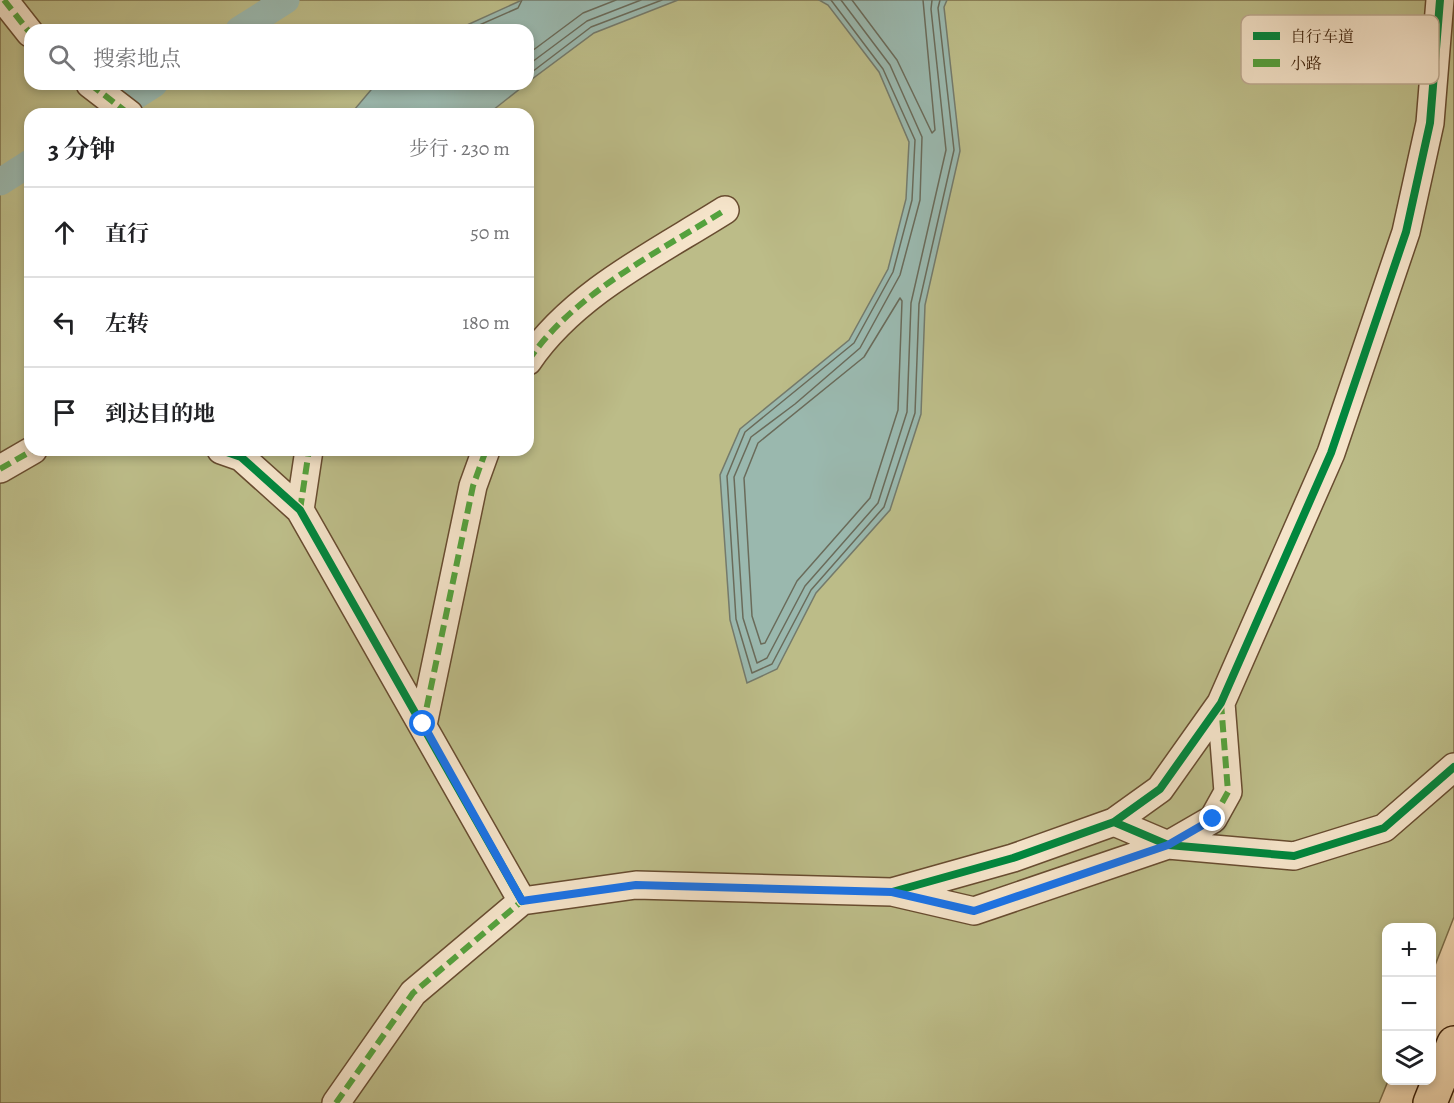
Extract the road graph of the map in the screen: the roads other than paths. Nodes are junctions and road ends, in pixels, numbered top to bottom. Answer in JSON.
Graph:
{"nodes":[{"id":1,"x":4,"y":0,"type":"edge"},
{"id":2,"x":1440,"y":0,"type":"edge"},
{"id":3,"x":1439,"y":15,"type":"edge"},
{"id":4,"x":24,"y":25,"type":"edge"},
{"id":5,"x":1433,"y":84,"type":"edge"},
{"id":6,"x":98,"y":90,"type":"edge"},
{"id":7,"x":121,"y":108,"type":"edge"},
{"id":8,"x":725,"y":210,"type":"dead end"},
{"id":9,"x":534,"y":352,"type":"edge"},
{"id":10,"x":24,"y":455,"type":"edge"},
{"id":11,"x":238,"y":456,"type":"edge"},
{"id":12,"x":308,"y":456,"type":"edge"},
{"id":13,"x":484,"y":456,"type":"edge"},
{"id":14,"x":0,"y":469,"type":"edge"},
{"id":15,"x":300,"y":510,"type":"junction"},
{"id":16,"x":1221,"y":704,"type":"junction"},
{"id":17,"x":423,"y":724,"type":"junction"},
{"id":18,"x":1454,"y":767,"type":"edge"},
{"id":19,"x":1114,"y":822,"type":"junction"},
{"id":20,"x":1168,"y":845,"type":"junction"},
{"id":21,"x":892,"y":892,"type":"junction"},
{"id":22,"x":522,"y":901,"type":"junction"},
{"id":23,"x":1454,"y":1043,"type":"edge"},
{"id":24,"x":336,"y":1103,"type":"edge"},
{"id":25,"x":1430,"y":1103,"type":"edge"}],
"edges":[{"from":1,"to":4,"type":"street"},
{"from":2,"to":3,"type":"street"},
{"from":5,"to":16,"type":"street"},
{"from":6,"to":7,"type":"street"},
{"from":8,"to":9,"type":"street"},
{"from":10,"to":14,"type":"street"},
{"from":11,"to":15,"type":"street"},
{"from":12,"to":15,"type":"street"},
{"from":13,"to":17,"type":"street"},
{"from":15,"to":17,"type":"street"},
{"from":16,"to":19,"type":"street"},
{"from":16,"to":20,"type":"street"},
{"from":17,"to":22,"type":"street"},
{"from":18,"to":20,"type":"street"},
{"from":19,"to":20,"type":"street"},
{"from":19,"to":21,"type":"street"},
{"from":20,"to":21,"type":"street"},
{"from":21,"to":22,"type":"street"},
{"from":22,"to":24,"type":"street"},
{"from":23,"to":25,"type":"main road"}]}
